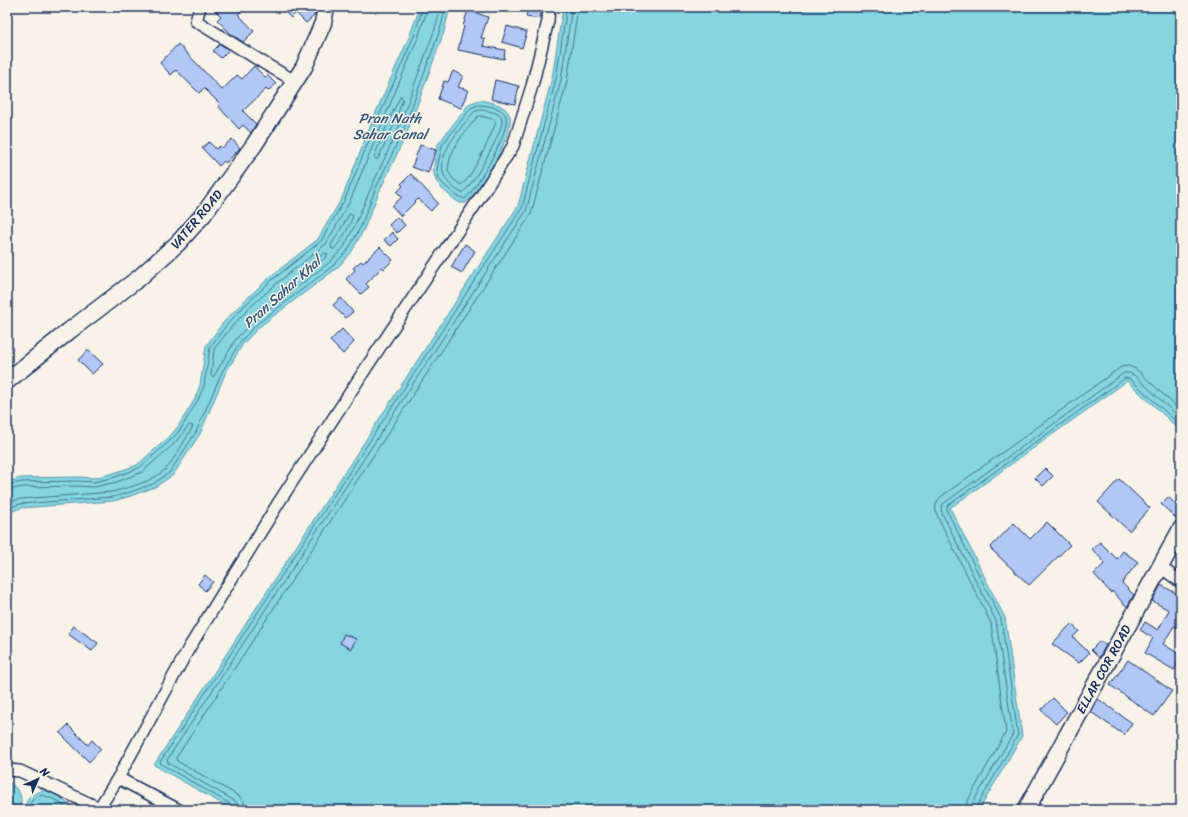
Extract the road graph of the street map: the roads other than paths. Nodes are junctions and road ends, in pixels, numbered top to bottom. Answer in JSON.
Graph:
{"nodes":[{"id":1,"x":200,"y":7,"type":"edge"},
{"id":2,"x":326,"y":7,"type":"edge"},
{"id":3,"x":549,"y":7,"type":"edge"},
{"id":4,"x":295,"y":81,"type":"junction"},
{"id":5,"x":7,"y":381,"type":"edge"},
{"id":6,"x":1181,"y":529,"type":"edge"},
{"id":7,"x":1159,"y":566,"type":"junction"},
{"id":8,"x":1181,"y":582,"type":"edge"},
{"id":9,"x":7,"y":770,"type":"edge"},
{"id":10,"x":118,"y":778,"type":"junction"},
{"id":11,"x":99,"y":809,"type":"edge"},
{"id":12,"x":179,"y":810,"type":"edge"},
{"id":13,"x":1026,"y":810,"type":"edge"}],
"edges":[{"from":1,"to":4,"type":"street"},
{"from":2,"to":4,"type":"street","name":"VATER ROAD"},
{"from":3,"to":10,"type":"street"},
{"from":4,"to":5,"type":"street","name":"VATER ROAD"},
{"from":6,"to":7,"type":"street","name":"ELLAR COR ROAD"},
{"from":7,"to":8,"type":"street"},
{"from":7,"to":13,"type":"street","name":"ELLAR COR ROAD"},
{"from":9,"to":11,"type":"street"},
{"from":10,"to":11,"type":"street"},
{"from":10,"to":12,"type":"street"}]}
